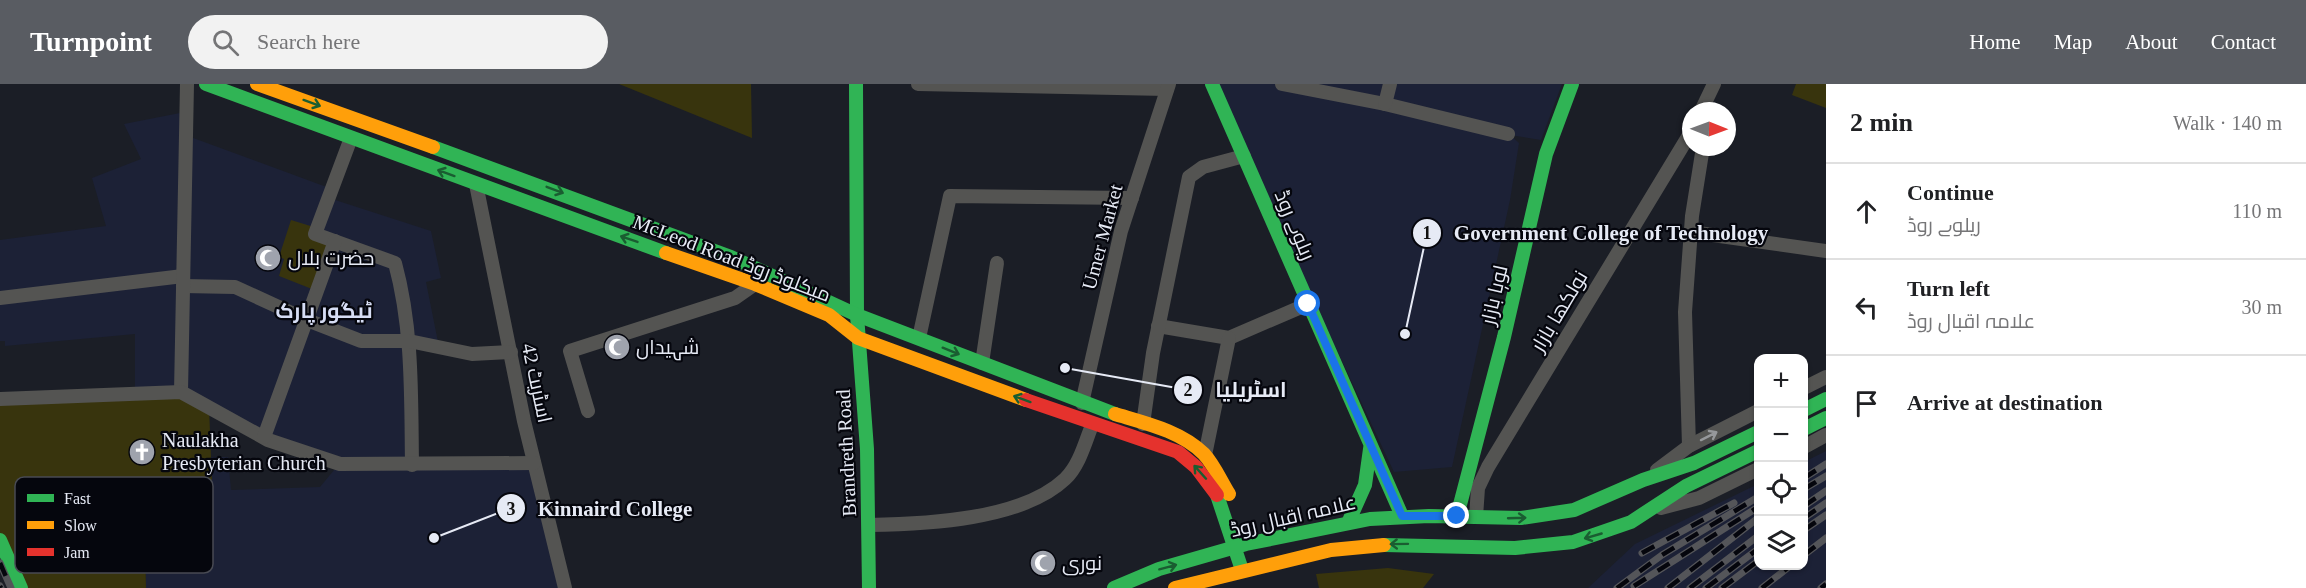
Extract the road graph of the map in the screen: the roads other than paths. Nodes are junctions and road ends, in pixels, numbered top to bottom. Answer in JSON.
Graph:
{"nodes":[{"id":1,"x":187,"y":84,"type":"edge"},
{"id":2,"x":206,"y":84,"type":"edge"},
{"id":3,"x":257,"y":84,"type":"edge"},
{"id":4,"x":856,"y":84,"type":"edge"},
{"id":5,"x":918,"y":84,"type":"edge"},
{"id":6,"x":1212,"y":84,"type":"edge"},
{"id":7,"x":1282,"y":84,"type":"edge"},
{"id":8,"x":1390,"y":84,"type":"edge"},
{"id":9,"x":1572,"y":84,"type":"edge"},
{"id":10,"x":1714,"y":84,"type":"edge"},
{"id":11,"x":1168,"y":87,"type":"edge"},
{"id":12,"x":1705,"y":102,"type":"edge"},
{"id":13,"x":1384,"y":104,"type":"junction"},
{"id":14,"x":1509,"y":134,"type":"dead end"},
{"id":15,"x":351,"y":138,"type":"junction"},
{"id":16,"x":1682,"y":147,"type":"edge"},
{"id":17,"x":1244,"y":156,"type":"junction"},
{"id":18,"x":1702,"y":156,"type":"edge"},
{"id":19,"x":533,"y":182,"type":"junction"},
{"id":20,"x":476,"y":184,"type":"junction"},
{"id":21,"x":1132,"y":198,"type":"junction"},
{"id":22,"x":526,"y":204,"type":"junction"},
{"id":23,"x":1691,"y":232,"type":"junction"},
{"id":24,"x":335,"y":241,"type":"junction"},
{"id":25,"x":1826,"y":251,"type":"edge"},
{"id":26,"x":997,"y":263,"type":"dead end"},
{"id":27,"x":183,"y":281,"type":"junction"},
{"id":28,"x":755,"y":284,"type":"junction"},
{"id":29,"x":0,"y":298,"type":"edge"},
{"id":30,"x":1308,"y":304,"type":"junction"},
{"id":31,"x":857,"y":315,"type":"junction"},
{"id":32,"x":307,"y":320,"type":"junction"},
{"id":33,"x":1158,"y":326,"type":"junction"},
{"id":34,"x":858,"y":338,"type":"junction"},
{"id":35,"x":919,"y":338,"type":"junction"},
{"id":36,"x":1229,"y":338,"type":"junction"},
{"id":37,"x":409,"y":341,"type":"junction"},
{"id":38,"x":511,"y":352,"type":"junction"},
{"id":39,"x":982,"y":363,"type":"junction"},
{"id":40,"x":1826,"y":377,"type":"edge"},
{"id":41,"x":1808,"y":386,"type":"edge"},
{"id":42,"x":181,"y":392,"type":"junction"},
{"id":43,"x":0,"y":399,"type":"edge"},
{"id":44,"x":1826,"y":399,"type":"edge"},
{"id":45,"x":1082,"y":403,"type":"junction"},
{"id":46,"x":1807,"y":408,"type":"edge"},
{"id":47,"x":588,"y":411,"type":"dead end"},
{"id":48,"x":1754,"y":413,"type":"edge"},
{"id":49,"x":1826,"y":418,"type":"edge"},
{"id":50,"x":1143,"y":424,"type":"junction"},
{"id":51,"x":1092,"y":425,"type":"junction"},
{"id":52,"x":1808,"y":427,"type":"edge"},
{"id":53,"x":1754,"y":434,"type":"edge"},
{"id":54,"x":1826,"y":435,"type":"edge"},
{"id":55,"x":264,"y":437,"type":"junction"},
{"id":56,"x":1808,"y":444,"type":"edge"},
{"id":57,"x":1689,"y":446,"type":"junction"},
{"id":58,"x":1370,"y":447,"type":"junction"},
{"id":59,"x":1754,"y":453,"type":"edge"},
{"id":60,"x":1205,"y":455,"type":"junction"},
{"id":61,"x":534,"y":464,"type":"junction"},
{"id":62,"x":412,"y":465,"type":"junction"},
{"id":63,"x":1754,"y":471,"type":"edge"},
{"id":64,"x":1643,"y":480,"type":"junction"},
{"id":65,"x":1646,"y":512,"type":"junction"},
{"id":66,"x":1402,"y":516,"type":"junction"},
{"id":67,"x":1457,"y":516,"type":"junction"},
{"id":68,"x":1476,"y":517,"type":"junction"},
{"id":69,"x":1348,"y":523,"type":"junction"},
{"id":70,"x":869,"y":525,"type":"junction"},
{"id":71,"x":0,"y":540,"type":"edge"},
{"id":72,"x":1241,"y":546,"type":"junction"},
{"id":73,"x":1247,"y":569,"type":"junction"},
{"id":74,"x":21,"y":588,"type":"edge"},
{"id":75,"x":565,"y":588,"type":"edge"},
{"id":76,"x":869,"y":588,"type":"edge"},
{"id":77,"x":1114,"y":588,"type":"edge"},
{"id":78,"x":1175,"y":588,"type":"edge"}],
"edges":[{"from":1,"to":27,"type":"street"},
{"from":2,"to":15,"type":"main road","name":"McLeod Road میکلوڈ روڈ"},
{"from":3,"to":19,"type":"main road","name":"McLeod Road میکلوڈ روڈ","one_way":true},
{"from":4,"to":31,"type":"main road","name":"Brandreth Road"},
{"from":5,"to":11,"type":"street"},
{"from":6,"to":17,"type":"main road","name":"ریلوے روڈ"},
{"from":7,"to":13,"type":"street"},
{"from":8,"to":13,"type":"street"},
{"from":9,"to":67,"type":"main road","name":"لوہا بازار"},
{"from":10,"to":12,"type":"street"},
{"from":11,"to":21,"type":"street","name":"Umer Market"},
{"from":13,"to":14,"type":"street"},
{"from":20,"to":15,"type":"main road","name":"McLeod Road میکلوڈ روڈ","one_way":true},
{"from":15,"to":24,"type":"street"},
{"from":16,"to":68,"type":"street","name":"نولکھا بازار"},
{"from":17,"to":30,"type":"main road","name":"ریلوے روڈ"},
{"from":17,"to":33,"type":"street"},
{"from":18,"to":23,"type":"street"},
{"from":19,"to":22,"type":"main road"},
{"from":19,"to":31,"type":"main road","name":"McLeod Road میکلوڈ روڈ","one_way":true},
{"from":20,"to":22,"type":"main road","name":"McLeod Road میکلوڈ روڈ"},
{"from":20,"to":38,"type":"street","name":"اسٹریٹ 42"},
{"from":21,"to":35,"type":"street"},
{"from":21,"to":45,"type":"street","name":"Umer Market"},
{"from":28,"to":22,"type":"main road","name":"McLeod Road میکلوڈ روڈ","one_way":true},
{"from":23,"to":25,"type":"street"},
{"from":23,"to":57,"type":"street"},
{"from":24,"to":32,"type":"street"},
{"from":24,"to":37,"type":"street"},
{"from":26,"to":39,"type":"street"},
{"from":27,"to":29,"type":"street"},
{"from":27,"to":32,"type":"street"},
{"from":27,"to":42,"type":"street"},
{"from":28,"to":34,"type":"main road","name":"McLeod Road میکلوڈ روڈ"},
{"from":28,"to":47,"type":"street"},
{"from":30,"to":36,"type":"street"},
{"from":30,"to":58,"type":"main road","name":"ریلوے روڈ"},
{"from":31,"to":34,"type":"main road","name":"Brandreth Road"},
{"from":31,"to":35,"type":"main road","name":"McLeod Road میکلوڈ روڈ"},
{"from":32,"to":37,"type":"street"},
{"from":32,"to":55,"type":"street"},
{"from":33,"to":36,"type":"street"},
{"from":33,"to":50,"type":"street"},
{"from":51,"to":34,"type":"main road","name":"McLeod Road میکلوڈ روڈ","one_way":true},
{"from":34,"to":70,"type":"main road","name":"Brandreth Road"},
{"from":35,"to":39,"type":"main road","name":"McLeod Road میکلوڈ روڈ","one_way":true},
{"from":36,"to":60,"type":"street"},
{"from":37,"to":38,"type":"street"},
{"from":37,"to":62,"type":"street"},
{"from":38,"to":61,"type":"street","name":"اسٹریٹ 42"},
{"from":39,"to":45,"type":"main road","name":"McLeod Road میکلوڈ روڈ"},
{"from":40,"to":41,"type":"street"},
{"from":42,"to":43,"type":"street"},
{"from":42,"to":55,"type":"street"},
{"from":44,"to":46,"type":"main road"},
{"from":45,"to":50,"type":"main road","name":"McLeod Road میکلوڈ روڈ"},
{"from":57,"to":48,"type":"street","one_way":true},
{"from":49,"to":52,"type":"main road"},
{"from":50,"to":60,"type":"main road","name":"McLeod Road میکلوڈ روڈ"},
{"from":51,"to":70,"type":"street"},
{"from":72,"to":51,"type":"main road","name":"McLeod Road میکلوڈ روڈ","one_way":true},
{"from":53,"to":64,"type":"main road","name":"علامہ اقبال روڈ"},
{"from":54,"to":56,"type":"street"},
{"from":55,"to":62,"type":"street"},
{"from":57,"to":64,"type":"street"},
{"from":58,"to":66,"type":"main road","name":"ریلوے روڈ"},
{"from":58,"to":69,"type":"main road"},
{"from":59,"to":65,"type":"main road","name":"علامہ اقبال روڈ"},
{"from":60,"to":72,"type":"main road","name":"McLeod Road میکلوڈ روڈ"},
{"from":61,"to":62,"type":"street"},
{"from":61,"to":75,"type":"street","name":"اسٹریٹ 42"},
{"from":63,"to":65,"type":"street"},
{"from":68,"to":64,"type":"main road","name":"علامہ اقبال روڈ","one_way":true},
{"from":65,"to":73,"type":"main road","name":"علامہ اقبال روڈ","one_way":true},
{"from":66,"to":67,"type":"main road","name":"علامہ اقبال روڈ"},
{"from":66,"to":69,"type":"main road","name":"علامہ اقبال روڈ"},
{"from":67,"to":68,"type":"main road","name":"علامہ اقبال روڈ"},
{"from":69,"to":72,"type":"main road","name":"علامہ اقبال روڈ"},
{"from":70,"to":76,"type":"main road","name":"Brandreth Road"},
{"from":71,"to":74,"type":"main road"},
{"from":72,"to":73,"type":"main road","name":"McLeod Road میکلوڈ روڈ"},
{"from":77,"to":72,"type":"main road","name":"علامہ اقبال روڈ","one_way":true},
{"from":73,"to":78,"type":"main road","name":"علامہ اقبال روڈ"}]}
